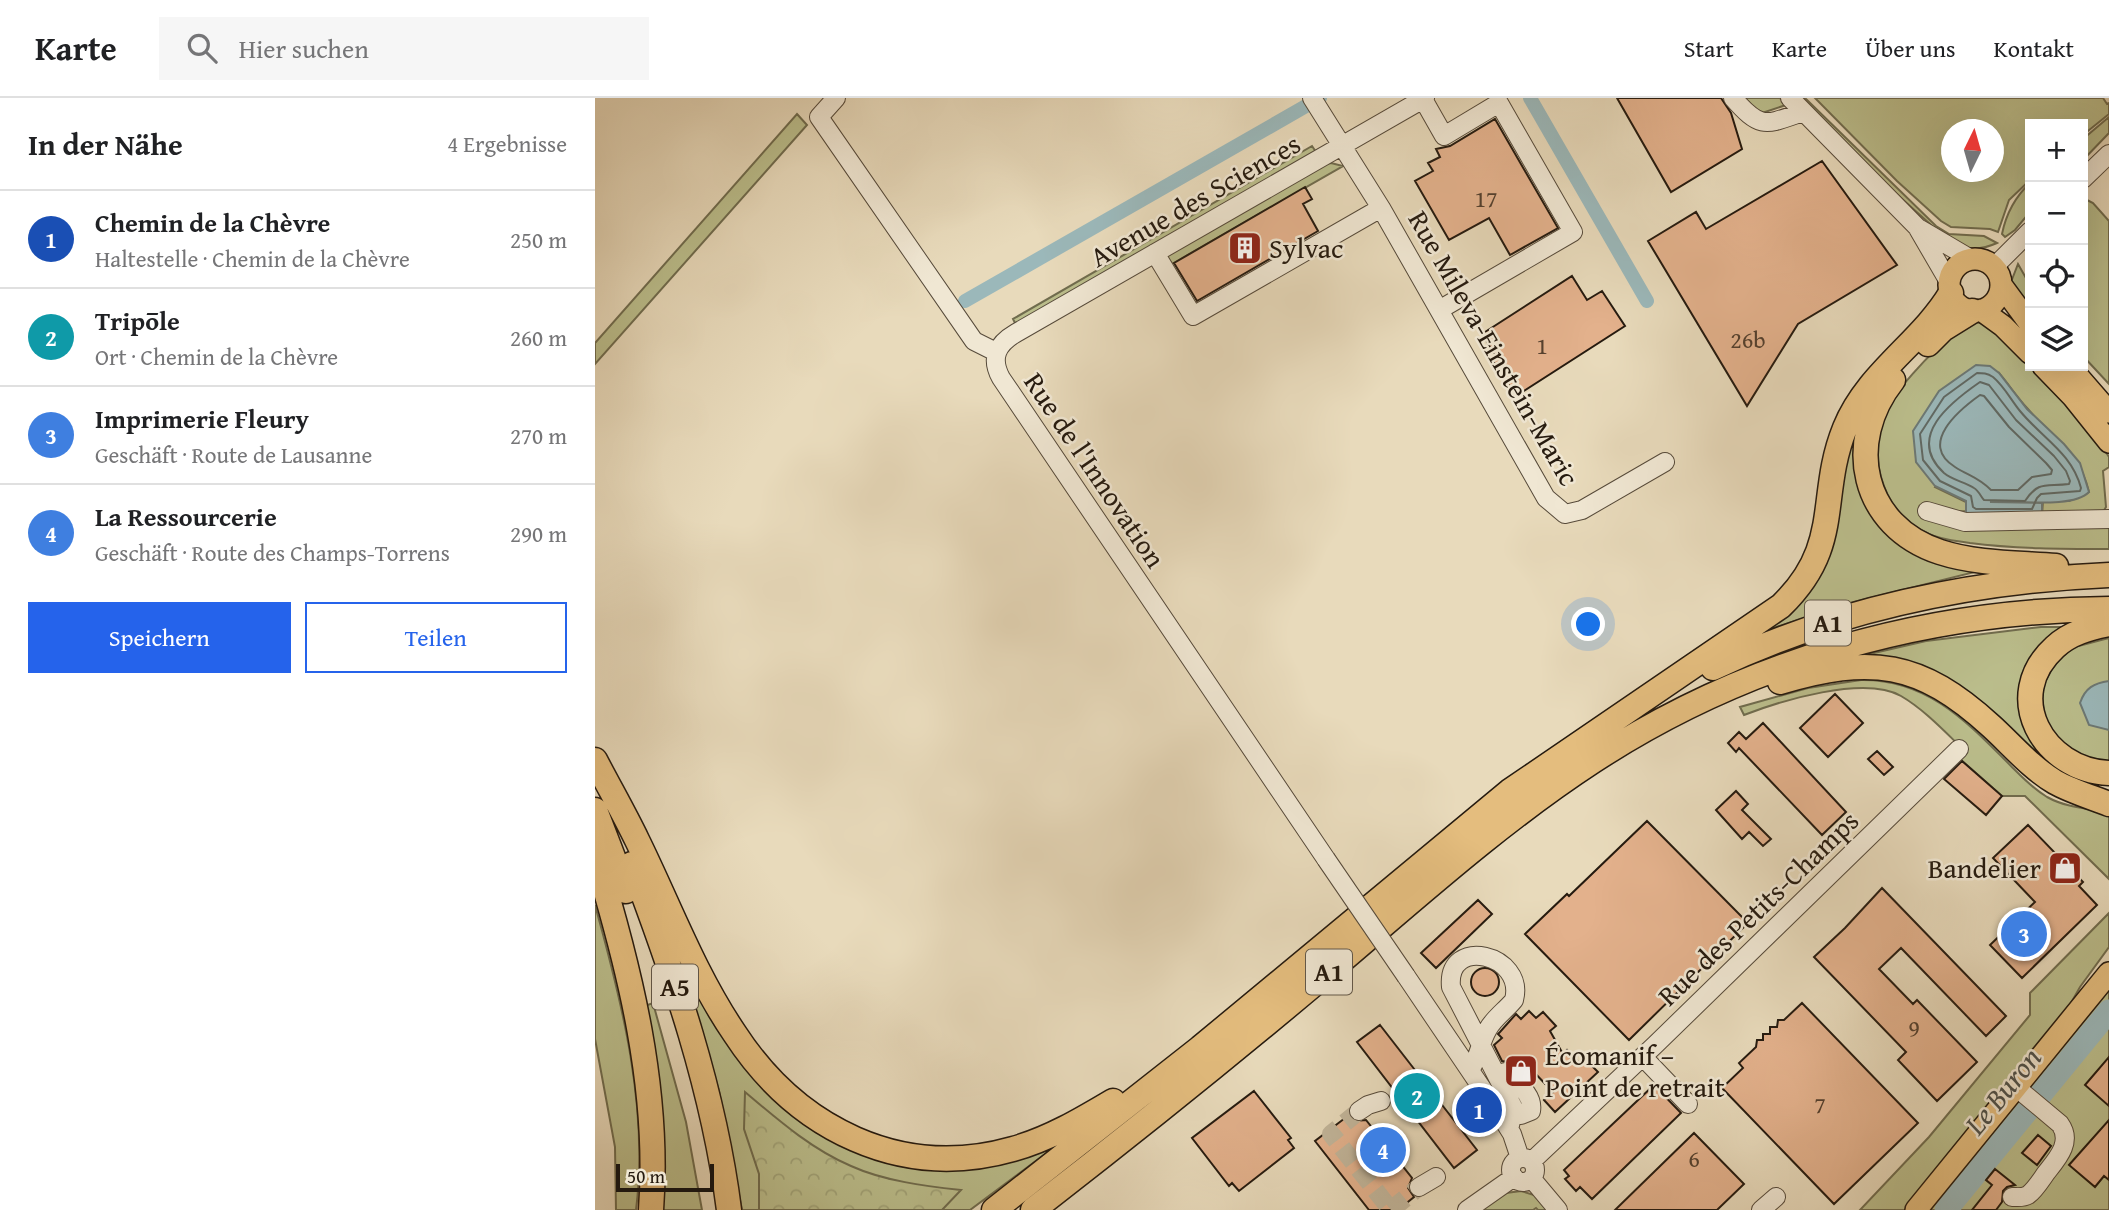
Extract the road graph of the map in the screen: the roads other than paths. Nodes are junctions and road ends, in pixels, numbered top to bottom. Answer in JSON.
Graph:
{"nodes":[{"id":1,"x":836,"y":98,"type":"edge"},
{"id":2,"x":1312,"y":98,"type":"edge"},
{"id":3,"x":1733,"y":98,"type":"edge"},
{"id":4,"x":1790,"y":98,"type":"edge"},
{"id":5,"x":1424,"y":99,"type":"edge"},
{"id":6,"x":1803,"y":112,"type":"junction"},
{"id":7,"x":1343,"y":145,"type":"junction"},
{"id":8,"x":2106,"y":161,"type":"edge"},
{"id":9,"x":2088,"y":175,"type":"edge"},
{"id":10,"x":1381,"y":208,"type":"junction"},
{"id":11,"x":1917,"y":227,"type":"junction"},
{"id":12,"x":2025,"y":238,"type":"edge"},
{"id":13,"x":1156,"y":253,"type":"junction"},
{"id":14,"x":1971,"y":259,"type":"junction"},
{"id":15,"x":1998,"y":276,"type":"junction"},
{"id":16,"x":1950,"y":287,"type":"junction"},
{"id":17,"x":1439,"y":310,"type":"junction"},
{"id":18,"x":1977,"y":311,"type":"junction"},
{"id":19,"x":2025,"y":316,"type":"edge"},
{"id":20,"x":2025,"y":348,"type":"edge"},
{"id":21,"x":996,"y":352,"type":"junction"},
{"id":22,"x":2048,"y":371,"type":"edge"},
{"id":23,"x":2073,"y":371,"type":"edge"},
{"id":24,"x":2109,"y":412,"type":"edge"},
{"id":25,"x":2109,"y":442,"type":"edge"},
{"id":26,"x":1665,"y":462,"type":"dead end"},
{"id":27,"x":1927,"y":512,"type":"dead end"},
{"id":28,"x":2109,"y":519,"type":"edge"},
{"id":29,"x":2098,"y":572,"type":"edge"},
{"id":30,"x":2100,"y":618,"type":"edge"},
{"id":31,"x":1590,"y":736,"type":"junction"},
{"id":32,"x":1629,"y":739,"type":"junction"},
{"id":33,"x":1959,"y":749,"type":"dead end"},
{"id":34,"x":595,"y":761,"type":"edge"},
{"id":35,"x":595,"y":771,"type":"edge"},
{"id":36,"x":2109,"y":773,"type":"edge"},
{"id":37,"x":2062,"y":785,"type":"junction"},
{"id":38,"x":2109,"y":791,"type":"edge"},
{"id":39,"x":2109,"y":804,"type":"edge"},
{"id":40,"x":595,"y":810,"type":"edge"},
{"id":41,"x":595,"y":855,"type":"edge"},
{"id":42,"x":2109,"y":973,"type":"edge"},
{"id":43,"x":1481,"y":1045,"type":"junction"},
{"id":44,"x":1200,"y":1048,"type":"junction"},
{"id":45,"x":1643,"y":1057,"type":"junction"},
{"id":46,"x":1470,"y":1070,"type":"junction"},
{"id":47,"x":1505,"y":1072,"type":"dead end"},
{"id":48,"x":2020,"y":1090,"type":"junction"},
{"id":49,"x":1381,"y":1101,"type":"dead end"},
{"id":50,"x":1688,"y":1104,"type":"dead end"},
{"id":51,"x":1514,"y":1109,"type":"junction"},
{"id":52,"x":1359,"y":1111,"type":"tunnel mouth"},
{"id":53,"x":1509,"y":1129,"type":"junction"},
{"id":54,"x":1528,"y":1166,"type":"junction"},
{"id":55,"x":1436,"y":1177,"type":"dead end"},
{"id":56,"x":1419,"y":1187,"type":"tunnel mouth"},
{"id":57,"x":1776,"y":1197,"type":"dead end"},
{"id":58,"x":2012,"y":1197,"type":"dead end"},
{"id":59,"x":651,"y":1210,"type":"edge"},
{"id":60,"x":714,"y":1210,"type":"edge"},
{"id":61,"x":729,"y":1210,"type":"edge"},
{"id":62,"x":994,"y":1210,"type":"edge"},
{"id":63,"x":1033,"y":1210,"type":"edge"},
{"id":64,"x":1467,"y":1210,"type":"edge"},
{"id":65,"x":1558,"y":1210,"type":"edge"},
{"id":66,"x":1761,"y":1210,"type":"edge"},
{"id":67,"x":1916,"y":1210,"type":"edge"}],
"edges":[{"from":1,"to":21,"type":"street","name":"Rue de l'Innovation"},
{"from":2,"to":7,"type":"street","name":"Rue Mileva-Einstein-Maric"},
{"from":3,"to":6,"type":"street"},
{"from":4,"to":6,"type":"street"},
{"from":5,"to":7,"type":"street","name":"Avenue des Sciences"},
{"from":5,"to":17,"type":"street"},
{"from":6,"to":11,"type":"street"},
{"from":7,"to":10,"type":"street","name":"Rue Mileva-Einstein-Maric"},
{"from":7,"to":13,"type":"street","name":"Avenue des Sciences"},
{"from":8,"to":9,"type":"street"},
{"from":10,"to":13,"type":"street"},
{"from":10,"to":17,"type":"street","name":"Rue Mileva-Einstein-Maric"},
{"from":11,"to":14,"type":"street"},
{"from":11,"to":16,"type":"street"},
{"from":12,"to":15,"type":"street"},
{"from":13,"to":21,"type":"street","name":"Avenue des Sciences"},
{"from":14,"to":15,"type":"main road"},
{"from":14,"to":16,"type":"main road"},
{"from":15,"to":18,"type":"main road"},
{"from":15,"to":19,"type":"main road"},
{"from":16,"to":18,"type":"main road"},
{"from":16,"to":31,"type":"highway"},
{"from":17,"to":26,"type":"street","name":"Rue Mileva-Einstein-Maric"},
{"from":18,"to":20,"type":"main road"},
{"from":18,"to":29,"type":"highway"},
{"from":21,"to":46,"type":"street","name":"Rue de l'Innovation","bridge":true},
{"from":22,"to":25,"type":"main road"},
{"from":23,"to":24,"type":"main road"},
{"from":27,"to":28,"type":"street"},
{"from":29,"to":31,"type":"highway","number":"A1"},
{"from":30,"to":32,"type":"highway","number":"A1"},
{"from":30,"to":36,"type":"highway"},
{"from":31,"to":44,"type":"highway","number":"A1"},
{"from":32,"to":37,"type":"highway"},
{"from":32,"to":63,"type":"highway","number":"A1"},
{"from":33,"to":45,"type":"street","name":"Rue des Petits-Champs"},
{"from":34,"to":44,"type":"highway"},
{"from":35,"to":61,"type":"highway","number":"A5"},
{"from":37,"to":38,"type":"highway"},
{"from":37,"to":39,"type":"highway"},
{"from":40,"to":60,"type":"highway"},
{"from":41,"to":59,"type":"highway","number":"A5"},
{"from":42,"to":48,"type":"main road"},
{"from":43,"to":43,"type":"street"},
{"from":43,"to":46,"type":"street"},
{"from":43,"to":51,"type":"street"},
{"from":44,"to":62,"type":"highway","number":"A1"},
{"from":45,"to":50,"type":"street"},
{"from":45,"to":54,"type":"street","name":"Rue des Petits-Champs"},
{"from":46,"to":53,"type":"street","name":"Rue de l'Innovation"},
{"from":47,"to":51,"type":"street"},
{"from":48,"to":58,"type":"street"},
{"from":48,"to":67,"type":"main road"},
{"from":49,"to":52,"type":"street"},
{"from":51,"to":53,"type":"street"},
{"from":53,"to":54,"type":"street","name":"Rue de l'Innovation"},
{"from":54,"to":64,"type":"street"},
{"from":54,"to":65,"type":"street","name":"Rue de l'Innovation"},
{"from":55,"to":56,"type":"street"},
{"from":57,"to":66,"type":"street"}]}
